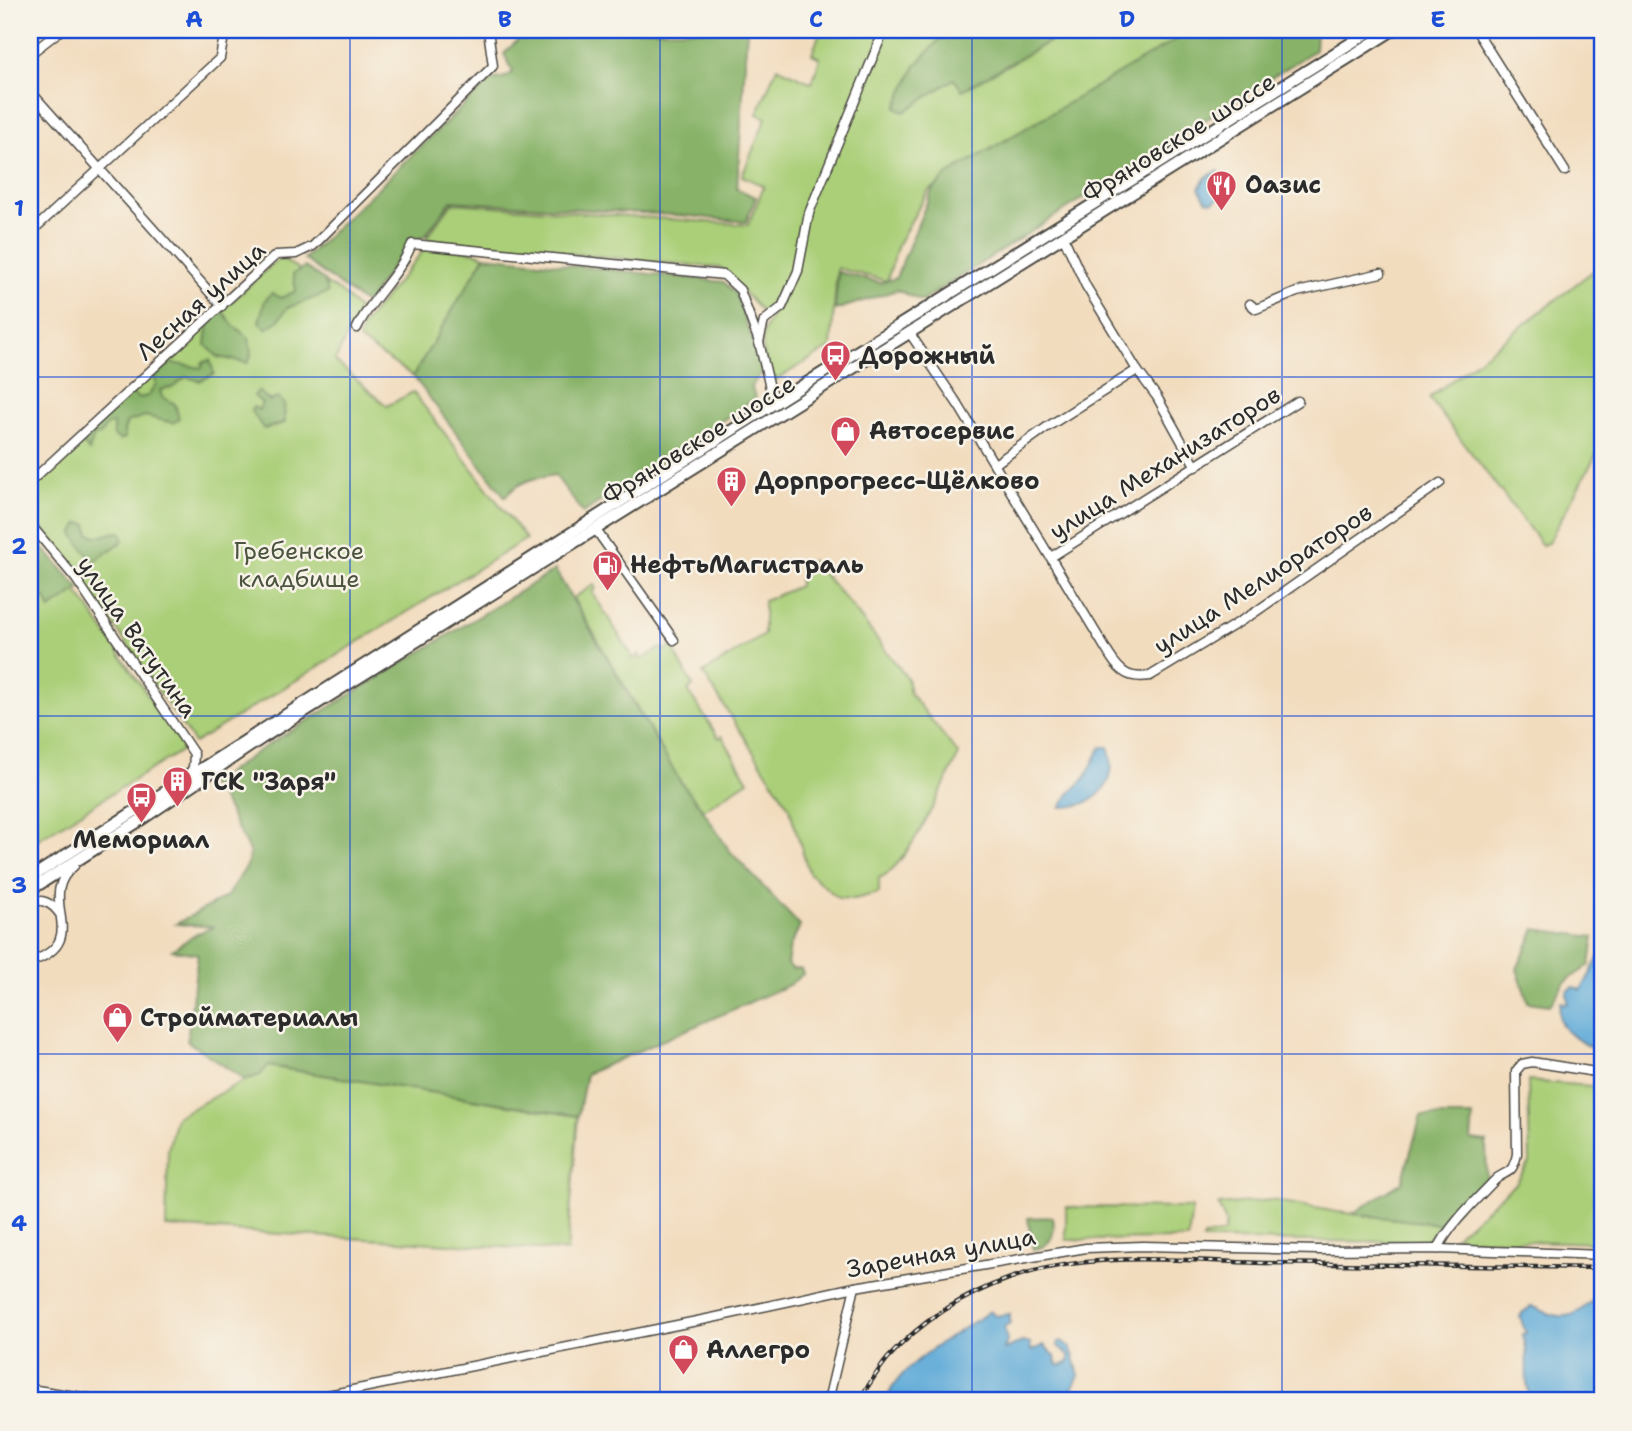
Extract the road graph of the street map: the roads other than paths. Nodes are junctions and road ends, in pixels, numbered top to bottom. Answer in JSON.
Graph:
{"nodes":[{"id":1,"x":61,"y":30,"type":"edge"},
{"id":2,"x":225,"y":30,"type":"edge"},
{"id":3,"x":488,"y":30,"type":"edge"},
{"id":4,"x":884,"y":30,"type":"edge"},
{"id":5,"x":1372,"y":30,"type":"edge"},
{"id":6,"x":1393,"y":30,"type":"edge"},
{"id":7,"x":1476,"y":30,"type":"edge"},
{"id":8,"x":30,"y":54,"type":"edge"},
{"id":9,"x":30,"y":91,"type":"edge"},
{"id":10,"x":100,"y":168,"type":"junction"},
{"id":11,"x":1564,"y":171,"type":"dead end"},
{"id":12,"x":30,"y":233,"type":"edge"},
{"id":13,"x":1063,"y":236,"type":"junction"},
{"id":14,"x":1381,"y":273,"type":"dead end"},
{"id":15,"x":1251,"y":304,"type":"dead end"},
{"id":16,"x":222,"y":306,"type":"junction"},
{"id":17,"x":357,"y":328,"type":"dead end"},
{"id":18,"x":909,"y":332,"type":"junction"},
{"id":19,"x":759,"y":342,"type":"junction"},
{"id":20,"x":1137,"y":370,"type":"junction"},
{"id":21,"x":1298,"y":401,"type":"dead end"},
{"id":22,"x":777,"y":402,"type":"junction"},
{"id":23,"x":995,"y":464,"type":"junction"},
{"id":24,"x":1196,"y":467,"type":"junction"},
{"id":25,"x":30,"y":482,"type":"edge"},
{"id":26,"x":1440,"y":484,"type":"dead end"},
{"id":27,"x":30,"y":524,"type":"edge"},
{"id":28,"x":596,"y":530,"type":"junction"},
{"id":29,"x":1051,"y":557,"type":"junction"},
{"id":30,"x":674,"y":640,"type":"dead end"},
{"id":31,"x":194,"y":754,"type":"junction"},
{"id":32,"x":211,"y":761,"type":"junction"},
{"id":33,"x":186,"y":778,"type":"junction"},
{"id":34,"x":95,"y":849,"type":"junction"},
{"id":35,"x":30,"y":878,"type":"edge"},
{"id":36,"x":30,"y":890,"type":"edge"},
{"id":37,"x":30,"y":900,"type":"edge"},
{"id":38,"x":62,"y":919,"type":"junction"},
{"id":39,"x":30,"y":962,"type":"edge"},
{"id":40,"x":1602,"y":1073,"type":"edge"},
{"id":41,"x":1438,"y":1249,"type":"junction"},
{"id":42,"x":1602,"y":1255,"type":"edge"},
{"id":43,"x":855,"y":1287,"type":"junction"},
{"id":44,"x":30,"y":1389,"type":"edge"},
{"id":45,"x":108,"y":1401,"type":"edge"},
{"id":46,"x":298,"y":1401,"type":"edge"},
{"id":47,"x":828,"y":1401,"type":"edge"}],
"edges":[{"from":1,"to":8,"type":"street"},
{"from":2,"to":10,"type":"street"},
{"from":3,"to":16,"type":"street","name":"Лесная улица"},
{"from":4,"to":19,"type":"street"},
{"from":5,"to":22,"type":"main road","name":"Фряновское шоссе"},
{"from":6,"to":13,"type":"main road","name":"Фряновское шоссе"},
{"from":7,"to":11,"type":"street"},
{"from":9,"to":10,"type":"street"},
{"from":10,"to":12,"type":"street"},
{"from":10,"to":16,"type":"street"},
{"from":13,"to":18,"type":"main road","name":"Фряновское шоссе"},
{"from":13,"to":20,"type":"street"},
{"from":14,"to":15,"type":"street"},
{"from":16,"to":25,"type":"street","name":"Лесная улица"},
{"from":17,"to":19,"type":"street"},
{"from":18,"to":23,"type":"street","name":"улица Мелиораторов"},
{"from":18,"to":28,"type":"main road","name":"Фряновское шоссе"},
{"from":19,"to":22,"type":"street"},
{"from":20,"to":23,"type":"street"},
{"from":20,"to":24,"type":"street"},
{"from":21,"to":24,"type":"street","name":"улица Механизаторов"},
{"from":22,"to":32,"type":"main road","name":"Фряновское шоссе"},
{"from":23,"to":29,"type":"street","name":"улица Мелиораторов"},
{"from":24,"to":29,"type":"street","name":"улица Механизаторов"},
{"from":26,"to":29,"type":"street","name":"улица Мелиораторов"},
{"from":27,"to":31,"type":"street","name":"улица Ватутина"},
{"from":28,"to":30,"type":"street"},
{"from":28,"to":34,"type":"main road","name":"Фряновское шоссе"},
{"from":31,"to":32,"type":"street"},
{"from":31,"to":33,"type":"street","name":"улица Ватутина"},
{"from":32,"to":33,"type":"main road","name":"Фряновское шоссе"},
{"from":33,"to":35,"type":"main road","name":"Фряновское шоссе"},
{"from":34,"to":36,"type":"main road","name":"Фряновское шоссе"},
{"from":34,"to":38,"type":"street"},
{"from":37,"to":38,"type":"street"},
{"from":38,"to":39,"type":"street"},
{"from":40,"to":41,"type":"street"},
{"from":41,"to":42,"type":"street","name":"Заречная улица"},
{"from":41,"to":43,"type":"street","name":"Заречная улица"},
{"from":43,"to":46,"type":"street","name":"Заречная улица"},
{"from":43,"to":47,"type":"street"},
{"from":44,"to":45,"type":"street"}]}
